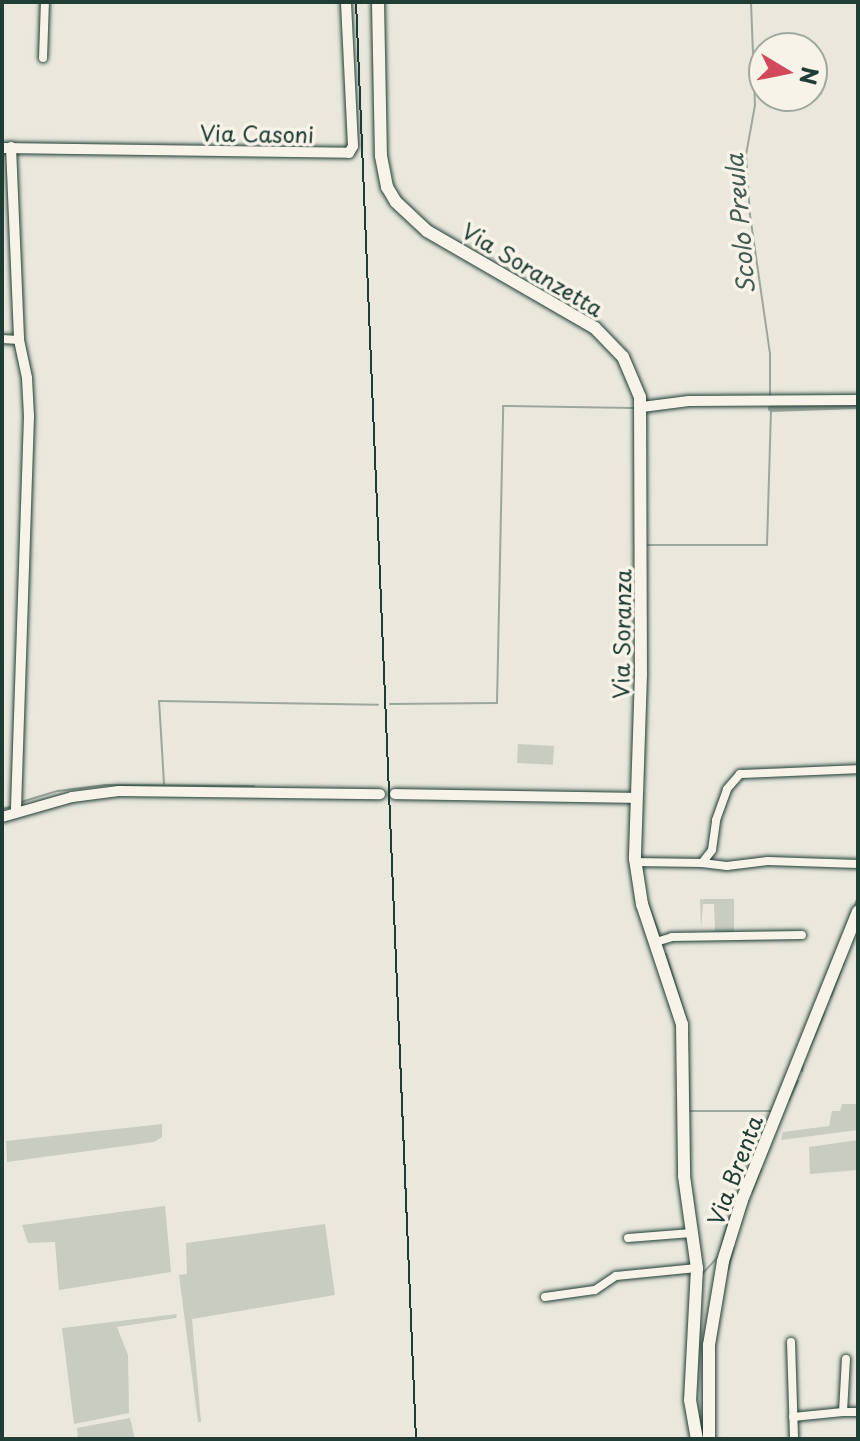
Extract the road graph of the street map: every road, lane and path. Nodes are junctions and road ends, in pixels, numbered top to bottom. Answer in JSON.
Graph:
{"nodes":[{"id":1,"x":45,"y":2,"type":"edge"},
{"id":2,"x":346,"y":2,"type":"edge"},
{"id":3,"x":378,"y":2,"type":"edge"},
{"id":4,"x":43,"y":58,"type":"dead end"},
{"id":5,"x":7,"y":147,"type":"edge"},
{"id":6,"x":2,"y":339,"type":"edge"},
{"id":7,"x":19,"y":340,"type":"junction"},
{"id":8,"x":858,"y":400,"type":"edge"},
{"id":9,"x":642,"y":407,"type":"junction"},
{"id":10,"x":858,"y":769,"type":"edge"},
{"id":11,"x":380,"y":794,"type":"dead end"},
{"id":12,"x":395,"y":794,"type":"dead end"},
{"id":13,"x":637,"y":798,"type":"junction"},
{"id":14,"x":16,"y":813,"type":"junction"},
{"id":15,"x":2,"y":817,"type":"edge"},
{"id":16,"x":635,"y":862,"type":"junction"},
{"id":17,"x":702,"y":863,"type":"junction"},
{"id":18,"x":858,"y":864,"type":"edge"},
{"id":19,"x":858,"y":911,"type":"edge"},
{"id":20,"x":855,"y":924,"type":"edge"},
{"id":21,"x":802,"y":935,"type":"dead end"},
{"id":22,"x":656,"y":942,"type":"junction"},
{"id":23,"x":692,"y":1233,"type":"junction"},
{"id":24,"x":628,"y":1238,"type":"dead end"},
{"id":25,"x":697,"y":1268,"type":"junction"},
{"id":26,"x":545,"y":1297,"type":"dead end"},
{"id":27,"x":791,"y":1342,"type":"dead end"},
{"id":28,"x":846,"y":1359,"type":"dead end"},
{"id":29,"x":843,"y":1412,"type":"junction"},
{"id":30,"x":858,"y":1412,"type":"edge"},
{"id":31,"x":793,"y":1417,"type":"junction"},
{"id":32,"x":697,"y":1439,"type":"edge"},
{"id":33,"x":709,"y":1439,"type":"edge"},
{"id":34,"x":794,"y":1439,"type":"edge"}],
"edges":[{"from":1,"to":4,"type":"street"},
{"from":2,"to":5,"type":"street","name":"Via Casoni"},
{"from":3,"to":9,"type":"main road","name":"Via Soranzetta"},
{"from":5,"to":7,"type":"street"},
{"from":6,"to":7,"type":"street"},
{"from":7,"to":14,"type":"street"},
{"from":8,"to":9,"type":"street"},
{"from":9,"to":13,"type":"main road","name":"Via Soranza"},
{"from":10,"to":17,"type":"street"},
{"from":11,"to":14,"type":"street"},
{"from":12,"to":13,"type":"street"},
{"from":13,"to":16,"type":"main road","name":"Via Soranza"},
{"from":14,"to":15,"type":"street"},
{"from":16,"to":17,"type":"street"},
{"from":16,"to":22,"type":"main road","name":"Via Soranza"},
{"from":17,"to":18,"type":"street"},
{"from":19,"to":20,"type":"main road","name":"Via Brenta"},
{"from":20,"to":33,"type":"main road","name":"Via Brenta"},
{"from":21,"to":22,"type":"street"},
{"from":22,"to":23,"type":"main road","name":"Via Soranza"},
{"from":23,"to":24,"type":"street"},
{"from":23,"to":25,"type":"main road","name":"Via Soranza"},
{"from":25,"to":26,"type":"street"},
{"from":25,"to":32,"type":"main road","name":"Via Soranza"},
{"from":27,"to":31,"type":"street"},
{"from":28,"to":29,"type":"street"},
{"from":29,"to":30,"type":"street"},
{"from":29,"to":31,"type":"street"},
{"from":31,"to":34,"type":"street"}]}
